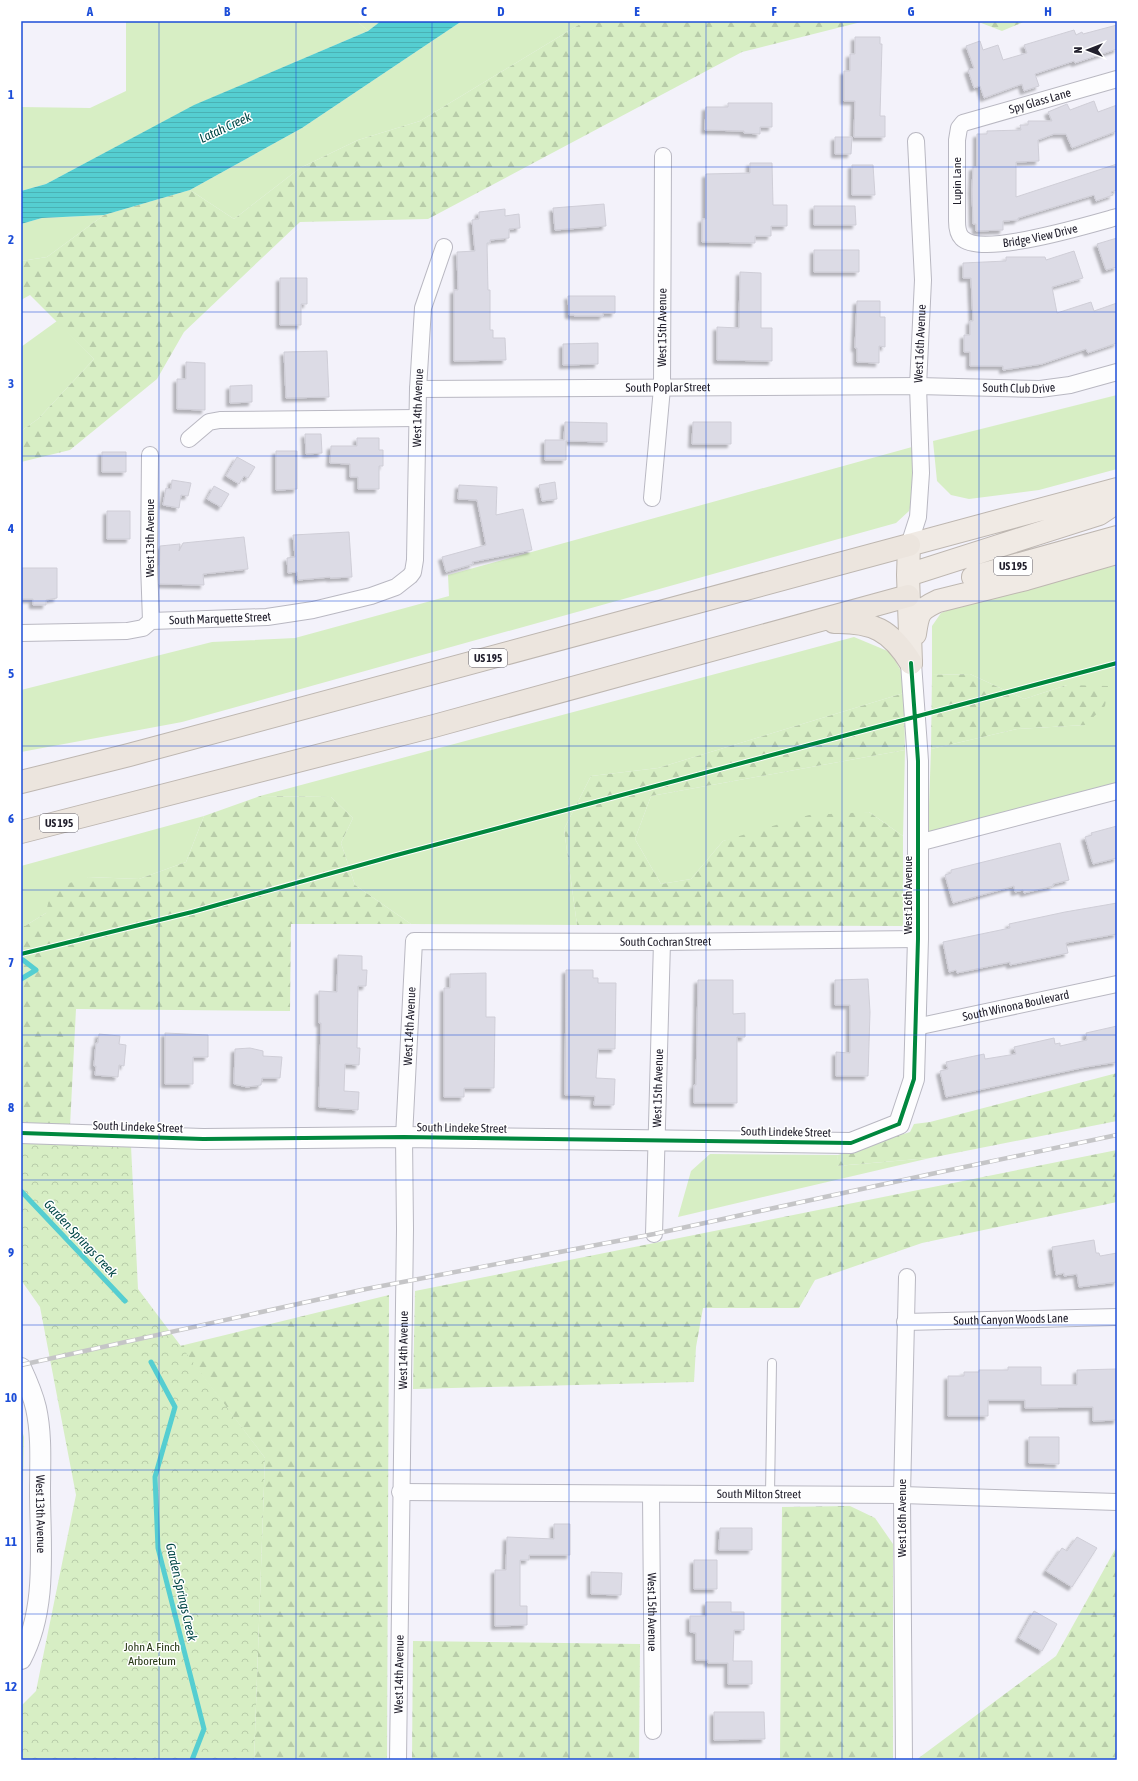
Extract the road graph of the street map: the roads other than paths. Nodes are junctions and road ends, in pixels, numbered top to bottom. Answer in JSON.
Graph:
{"nodes":[{"id":1,"x":1117,"y":79,"type":"edge"},
{"id":2,"x":963,"y":123,"type":"joint"},
{"id":3,"x":916,"y":141,"type":"dead end"},
{"id":4,"x":663,"y":156,"type":"dead end"},
{"id":5,"x":1117,"y":217,"type":"edge"},
{"id":6,"x":962,"y":238,"type":"joint"},
{"id":7,"x":444,"y":247,"type":"dead end"},
{"id":8,"x":1117,"y":372,"type":"edge"},
{"id":9,"x":918,"y":386,"type":"junction"},
{"id":10,"x":662,"y":388,"type":"junction"},
{"id":11,"x":418,"y":389,"type":"junction"},
{"id":12,"x":417,"y":418,"type":"junction"},
{"id":13,"x":189,"y":439,"type":"dead end"},
{"id":14,"x":150,"y":455,"type":"dead end"},
{"id":15,"x":1117,"y":489,"type":"edge"},
{"id":16,"x":652,"y":498,"type":"dead end"},
{"id":17,"x":1117,"y":502,"type":"edge"},
{"id":18,"x":1117,"y":536,"type":"edge"},
{"id":19,"x":909,"y":545,"type":"junction"},
{"id":20,"x":1117,"y":551,"type":"edge"},
{"id":21,"x":413,"y":572,"type":"joint"},
{"id":22,"x":908,"y":575,"type":"junction"},
{"id":23,"x":908,"y":596,"type":"junction"},
{"id":24,"x":151,"y":621,"type":"junction"},
{"id":25,"x":811,"y":623,"type":"junction"},
{"id":26,"x":21,"y":633,"type":"edge"},
{"id":27,"x":911,"y":663,"type":"junction"},
{"id":28,"x":65,"y":770,"type":"junction"},
{"id":29,"x":21,"y":777,"type":"edge"},
{"id":30,"x":21,"y":782,"type":"edge"},
{"id":31,"x":1117,"y":791,"type":"edge"},
{"id":32,"x":96,"y":814,"type":"junction"},
{"id":33,"x":21,"y":832,"type":"edge"},
{"id":34,"x":21,"y":838,"type":"edge"},
{"id":35,"x":918,"y":843,"type":"junction"},
{"id":36,"x":918,"y":939,"type":"junction"},
{"id":37,"x":414,"y":941,"type":"joint"},
{"id":38,"x":662,"y":942,"type":"junction"},
{"id":39,"x":1117,"y":984,"type":"edge"},
{"id":40,"x":916,"y":1027,"type":"junction"},
{"id":41,"x":899,"y":1124,"type":"joint"},
{"id":42,"x":21,"y":1133,"type":"edge"},
{"id":43,"x":404,"y":1137,"type":"junction"},
{"id":44,"x":656,"y":1141,"type":"junction"},
{"id":45,"x":654,"y":1234,"type":"dead end"},
{"id":46,"x":906,"y":1277,"type":"dead end"},
{"id":47,"x":1117,"y":1317,"type":"edge"},
{"id":48,"x":905,"y":1322,"type":"junction"},
{"id":49,"x":772,"y":1363,"type":"dead end"},
{"id":50,"x":21,"y":1368,"type":"edge"},
{"id":51,"x":400,"y":1492,"type":"junction"},
{"id":52,"x":651,"y":1494,"type":"junction"},
{"id":53,"x":770,"y":1494,"type":"junction"},
{"id":54,"x":902,"y":1495,"type":"junction"},
{"id":55,"x":1117,"y":1502,"type":"edge"},
{"id":56,"x":21,"y":1659,"type":"edge"},
{"id":57,"x":653,"y":1731,"type":"dead end"},
{"id":58,"x":398,"y":1760,"type":"edge"},
{"id":59,"x":904,"y":1760,"type":"edge"}],
"edges":[{"from":1,"to":2,"type":"street","name":"Spy Glass Lane"},
{"from":2,"to":6,"type":"street","name":"Lupin Lane"},
{"from":3,"to":9,"type":"street","name":"West 16th Avenue"},
{"from":4,"to":10,"type":"street","name":"West 15th Avenue"},
{"from":5,"to":6,"type":"street","name":"Bridge View Drive"},
{"from":7,"to":11,"type":"street","name":"West 14th Avenue"},
{"from":8,"to":9,"type":"street","name":"South Club Drive"},
{"from":9,"to":10,"type":"street","name":"South Poplar Street"},
{"from":9,"to":19,"type":"street","name":"West 16th Avenue"},
{"from":10,"to":11,"type":"street","name":"South Poplar Street"},
{"from":10,"to":16,"type":"street","name":"West 15th Avenue"},
{"from":11,"to":12,"type":"street","name":"West 14th Avenue"},
{"from":12,"to":13,"type":"street"},
{"from":12,"to":21,"type":"street","name":"West 14th Avenue"},
{"from":14,"to":24,"type":"street","name":"West 13th Avenue"},
{"from":15,"to":19,"type":"highway","number":"US 195"},
{"from":17,"to":22,"type":"highway"},
{"from":18,"to":23,"type":"highway","number":"US 195"},
{"from":19,"to":22,"type":"highway"},
{"from":19,"to":28,"type":"highway","number":"US 195"},
{"from":20,"to":27,"type":"highway"},
{"from":21,"to":24,"type":"street","name":"South Marquette Street"},
{"from":22,"to":23,"type":"highway"},
{"from":23,"to":25,"type":"highway","number":"US 195"},
{"from":23,"to":27,"type":"highway"},
{"from":24,"to":26,"type":"street","name":"South Marquette Street"},
{"from":25,"to":27,"type":"highway"},
{"from":25,"to":32,"type":"highway","number":"US 195"},
{"from":27,"to":35,"type":"street","name":"West 16th Avenue"},
{"from":28,"to":29,"type":"highway","number":"US 195"},
{"from":28,"to":30,"type":"highway","number":"US 195"},
{"from":31,"to":35,"type":"street"},
{"from":32,"to":33,"type":"highway","number":"US 195"},
{"from":32,"to":34,"type":"highway"},
{"from":35,"to":36,"type":"street","name":"West 16th Avenue"},
{"from":36,"to":38,"type":"street","name":"South Cochran Street"},
{"from":36,"to":40,"type":"street","name":"West 16th Avenue"},
{"from":37,"to":38,"type":"street","name":"South Cochran Street"},
{"from":37,"to":43,"type":"street","name":"West 14th Avenue"},
{"from":38,"to":44,"type":"street","name":"West 15th Avenue"},
{"from":39,"to":40,"type":"street","name":"South Winona Boulevard"},
{"from":40,"to":41,"type":"street","name":"West 16th Avenue"},
{"from":41,"to":44,"type":"street","name":"South Lindeke Street"},
{"from":42,"to":43,"type":"street","name":"South Lindeke Street"},
{"from":43,"to":44,"type":"street","name":"South Lindeke Street"},
{"from":43,"to":51,"type":"street","name":"West 14th Avenue"},
{"from":44,"to":45,"type":"street","name":"West 15th Avenue"},
{"from":46,"to":48,"type":"street","name":"West 16th Avenue"},
{"from":47,"to":48,"type":"street","name":"South Canyon Woods Lane"},
{"from":48,"to":54,"type":"street","name":"West 16th Avenue"},
{"from":49,"to":53,"type":"lane"},
{"from":50,"to":56,"type":"street","name":"West 13th Avenue"},
{"from":51,"to":52,"type":"street","name":"South Milton Street"},
{"from":51,"to":58,"type":"street","name":"West 14th Avenue"},
{"from":52,"to":53,"type":"street","name":"South Milton Street"},
{"from":52,"to":57,"type":"street","name":"West 15th Avenue"},
{"from":53,"to":54,"type":"street","name":"South Milton Street"},
{"from":54,"to":55,"type":"street","name":"South Milton Street"},
{"from":54,"to":59,"type":"street","name":"West 16th Avenue"}]}
